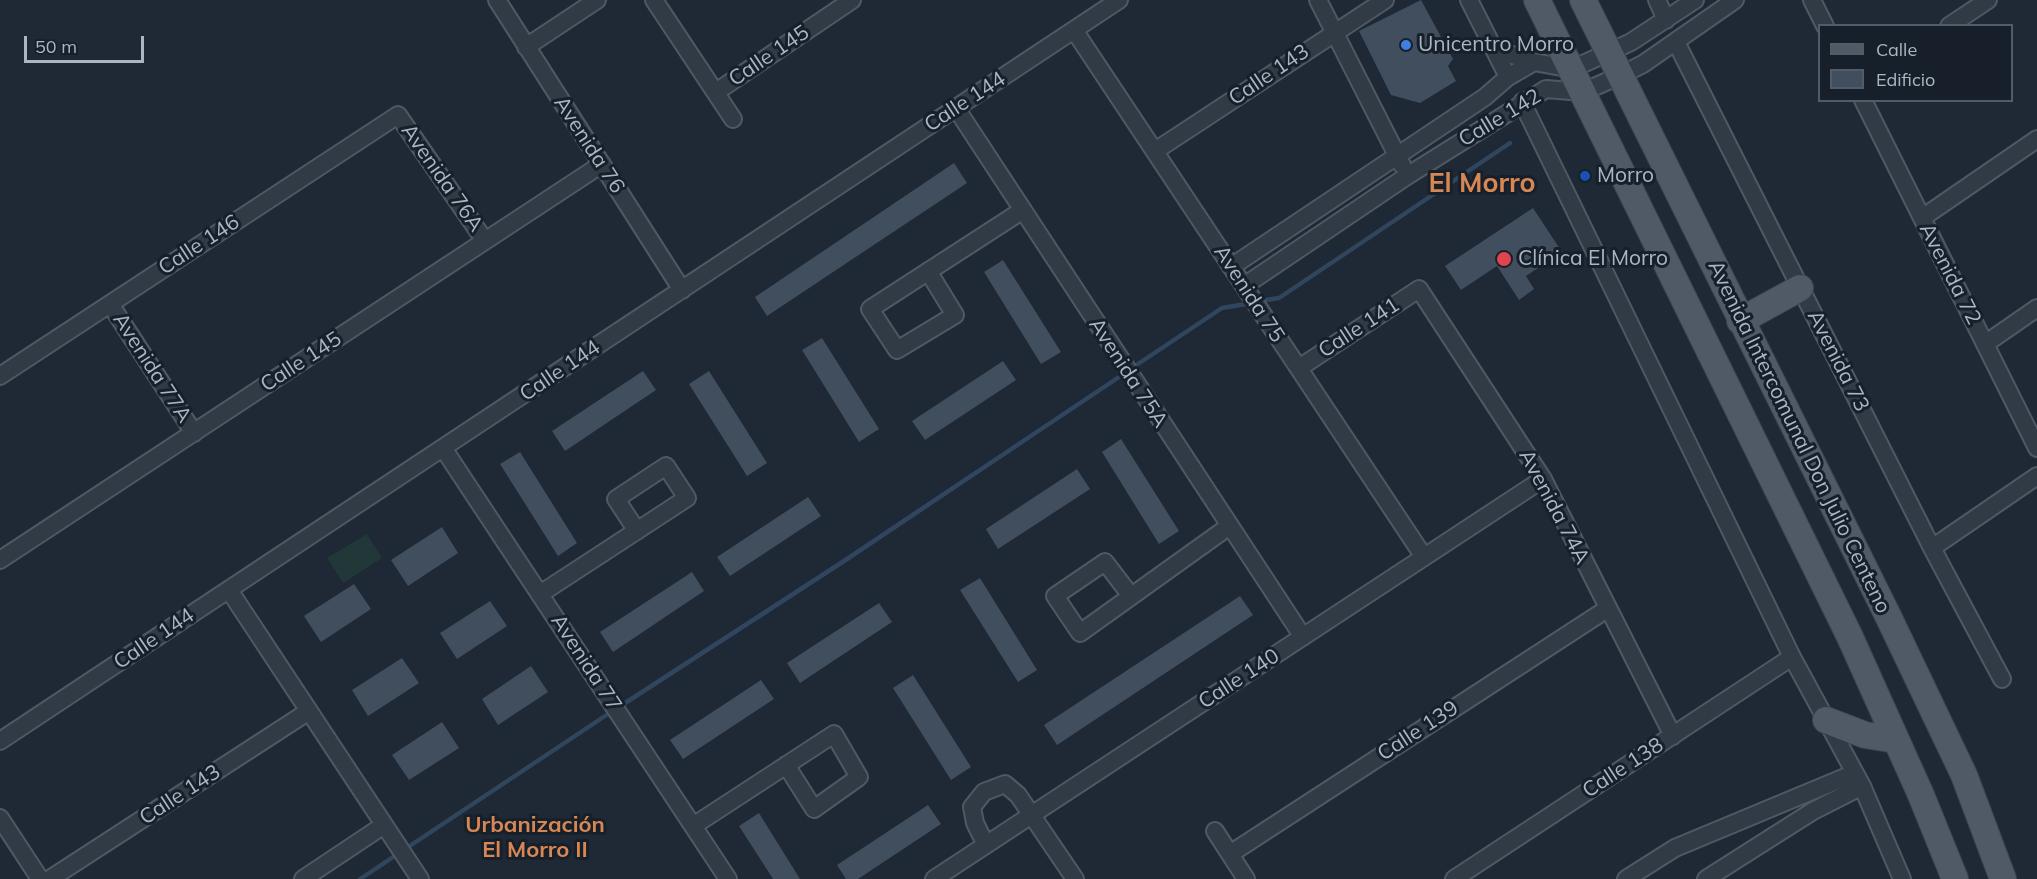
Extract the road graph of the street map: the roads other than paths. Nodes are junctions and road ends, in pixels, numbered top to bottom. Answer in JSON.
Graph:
{"nodes":[{"id":1,"x":497,"y":0,"type":"edge"},
{"id":2,"x":597,"y":0,"type":"edge"},
{"id":3,"x":654,"y":0,"type":"edge"},
{"id":4,"x":852,"y":0,"type":"edge"},
{"id":5,"x":1119,"y":0,"type":"edge"},
{"id":6,"x":1318,"y":0,"type":"edge"},
{"id":7,"x":1385,"y":0,"type":"edge"},
{"id":8,"x":1469,"y":0,"type":"edge"},
{"id":9,"x":1537,"y":0,"type":"edge"},
{"id":10,"x":1583,"y":0,"type":"edge"},
{"id":11,"x":1657,"y":0,"type":"edge"},
{"id":12,"x":1695,"y":0,"type":"edge"},
{"id":13,"x":1735,"y":0,"type":"edge"},
{"id":14,"x":1812,"y":0,"type":"edge"},
{"id":15,"x":1988,"y":0,"type":"edge"},
{"id":16,"x":1666,"y":20,"type":"junction"},
{"id":17,"x":1824,"y":24,"type":"edge"},
{"id":18,"x":1952,"y":24,"type":"edge"},
{"id":19,"x":1074,"y":30,"type":"junction"},
{"id":20,"x":1334,"y":31,"type":"junction"},
{"id":21,"x":1676,"y":42,"type":"junction"},
{"id":22,"x":526,"y":47,"type":"junction"},
{"id":23,"x":1494,"y":49,"type":"junction"},
{"id":24,"x":1534,"y":62,"type":"junction"},
{"id":25,"x":1615,"y":64,"type":"junction"},
{"id":26,"x":1508,"y":77,"type":"junction"},
{"id":27,"x":1577,"y":81,"type":"junction"},
{"id":28,"x":716,"y":92,"type":"junction"},
{"id":29,"x":1522,"y":102,"type":"junction"},
{"id":30,"x":1864,"y":102,"type":"edge"},
{"id":31,"x":956,"y":108,"type":"junction"},
{"id":32,"x":398,"y":115,"type":"joint"},
{"id":33,"x":733,"y":119,"type":"dead end"},
{"id":34,"x":2037,"y":139,"type":"edge"},
{"id":35,"x":1155,"y":151,"type":"junction"},
{"id":36,"x":1398,"y":156,"type":"junction"},
{"id":37,"x":602,"y":164,"type":"junction"},
{"id":38,"x":1407,"y":176,"type":"junction"},
{"id":39,"x":1023,"y":210,"type":"junction"},
{"id":40,"x":1922,"y":218,"type":"junction"},
{"id":41,"x":485,"y":241,"type":"junction"},
{"id":42,"x":1231,"y":267,"type":"junction"},
{"id":43,"x":928,"y":271,"type":"junction"},
{"id":44,"x":1800,"y":288,"type":"junction"},
{"id":45,"x":1246,"y":289,"type":"junction"},
{"id":46,"x":1419,"y":289,"type":"joint"},
{"id":47,"x":682,"y":290,"type":"junction"},
{"id":48,"x":110,"y":304,"type":"junction"},
{"id":49,"x":2037,"y":308,"type":"edge"},
{"id":50,"x":1740,"y":321,"type":"junction"},
{"id":51,"x":1985,"y":344,"type":"junction"},
{"id":52,"x":1299,"y":368,"type":"junction"},
{"id":53,"x":0,"y":376,"type":"edge"},
{"id":54,"x":194,"y":433,"type":"junction"},
{"id":55,"x":443,"y":448,"type":"junction"},
{"id":56,"x":2037,"y":448,"type":"edge"},
{"id":57,"x":2037,"y":476,"type":"edge"},
{"id":58,"x":1543,"y":479,"type":"junction"},
{"id":59,"x":1228,"y":526,"type":"junction"},
{"id":60,"x":637,"y":531,"type":"dead end"},
{"id":61,"x":1932,"y":548,"type":"junction"},
{"id":62,"x":1424,"y":557,"type":"junction"},
{"id":63,"x":0,"y":560,"type":"edge"},
{"id":64,"x":229,"y":590,"type":"junction"},
{"id":65,"x":540,"y":594,"type":"junction"},
{"id":66,"x":1131,"y":596,"type":"junction"},
{"id":67,"x":1607,"y":609,"type":"junction"},
{"id":68,"x":1303,"y":637,"type":"junction"},
{"id":69,"x":1791,"y":657,"type":"junction"},
{"id":70,"x":2002,"y":679,"type":"dead end"},
{"id":71,"x":309,"y":711,"type":"junction"},
{"id":72,"x":1826,"y":720,"type":"junction"},
{"id":73,"x":1672,"y":736,"type":"junction"},
{"id":74,"x":1896,"y":740,"type":"junction"},
{"id":75,"x":0,"y":741,"type":"edge"},
{"id":76,"x":786,"y":765,"type":"junction"},
{"id":77,"x":1858,"y":779,"type":"junction"},
{"id":78,"x":1031,"y":815,"type":"junction"},
{"id":79,"x":0,"y":818,"type":"edge"},
{"id":80,"x":693,"y":826,"type":"junction"},
{"id":81,"x":1215,"y":831,"type":"dead end"},
{"id":82,"x":389,"y":832,"type":"junction"},
{"id":83,"x":986,"y":845,"type":"junction"},
{"id":84,"x":1230,"y":854,"type":"junction"},
{"id":85,"x":40,"y":879,"type":"edge"},
{"id":86,"x":50,"y":879,"type":"edge"},
{"id":87,"x":303,"y":879,"type":"edge"},
{"id":88,"x":420,"y":879,"type":"edge"},
{"id":89,"x":728,"y":879,"type":"edge"},
{"id":90,"x":934,"y":879,"type":"edge"},
{"id":91,"x":1075,"y":879,"type":"edge"},
{"id":92,"x":1246,"y":879,"type":"edge"},
{"id":93,"x":1454,"y":879,"type":"edge"},
{"id":94,"x":1626,"y":879,"type":"edge"},
{"id":95,"x":1706,"y":879,"type":"edge"},
{"id":96,"x":1902,"y":879,"type":"edge"},
{"id":97,"x":1955,"y":879,"type":"edge"},
{"id":98,"x":2003,"y":879,"type":"edge"}],
"edges":[{"from":1,"to":22,"type":"street","name":"Avenida 76"},
{"from":2,"to":22,"type":"street"},
{"from":3,"to":28,"type":"street"},
{"from":4,"to":28,"type":"street","name":"Calle 145"},
{"from":5,"to":19,"type":"street","name":"Calle 144"},
{"from":6,"to":20,"type":"street"},
{"from":7,"to":20,"type":"street","name":"Calle 143"},
{"from":8,"to":23,"type":"street"},
{"from":9,"to":27,"type":"main road","name":"Avenida Intercomunal Don Julio Centeno"},
{"from":10,"to":25,"type":"main road","name":"Avenida Intercomunal Don Julio Centeno"},
{"from":11,"to":16,"type":"street"},
{"from":12,"to":16,"type":"street","name":"Calle 142"},
{"from":13,"to":21,"type":"street","name":"Calle 142"},
{"from":14,"to":17,"type":"street"},
{"from":15,"to":18,"type":"street"},
{"from":16,"to":25,"type":"street","name":"Calle 142"},
{"from":19,"to":31,"type":"street","name":"Calle 144"},
{"from":19,"to":35,"type":"street","name":"Avenida 75"},
{"from":20,"to":35,"type":"street","name":"Calle 143"},
{"from":20,"to":36,"type":"street"},
{"from":21,"to":25,"type":"street","name":"Calle 142"},
{"from":21,"to":44,"type":"street","name":"Avenida 73"},
{"from":22,"to":37,"type":"street","name":"Avenida 76"},
{"from":23,"to":24,"type":"street"},
{"from":23,"to":26,"type":"street"},
{"from":24,"to":26,"type":"street","name":"Calle 142"},
{"from":24,"to":27,"type":"street","name":"Calle 142"},
{"from":25,"to":27,"type":"street","name":"Calle 142"},
{"from":25,"to":27,"type":"street","name":"Calle 142"},
{"from":25,"to":50,"type":"main road","name":"Avenida Intercomunal Don Julio Centeno"},
{"from":26,"to":36,"type":"street","name":"Calle 142"},
{"from":27,"to":29,"type":"street","name":"Calle 142"},
{"from":27,"to":74,"type":"main road","name":"Avenida Intercomunal Don Julio Centeno"},
{"from":28,"to":33,"type":"street"},
{"from":29,"to":38,"type":"street","name":"Calle 142"},
{"from":29,"to":69,"type":"street"},
{"from":30,"to":40,"type":"street","name":"Avenida 72"},
{"from":31,"to":39,"type":"street","name":"Avenida 75A"},
{"from":31,"to":47,"type":"street","name":"Calle 144"},
{"from":32,"to":41,"type":"street","name":"Avenida 76A"},
{"from":32,"to":48,"type":"street","name":"Calle 146"},
{"from":34,"to":40,"type":"street"},
{"from":35,"to":42,"type":"street","name":"Avenida 75"},
{"from":36,"to":38,"type":"street"},
{"from":36,"to":42,"type":"street","name":"Calle 142"},
{"from":37,"to":41,"type":"street","name":"Calle 145"},
{"from":37,"to":47,"type":"street","name":"Avenida 76"},
{"from":38,"to":45,"type":"street","name":"Calle 142"},
{"from":39,"to":43,"type":"street"},
{"from":39,"to":59,"type":"street","name":"Avenida 75A"},
{"from":40,"to":51,"type":"street","name":"Avenida 72"},
{"from":41,"to":54,"type":"street","name":"Calle 145"},
{"from":42,"to":45,"type":"street","name":"Avenida 75"},
{"from":43,"to":43,"type":"street"},
{"from":44,"to":50,"type":"main road"},
{"from":44,"to":61,"type":"street","name":"Avenida 73"},
{"from":45,"to":52,"type":"street","name":"Avenida 75"},
{"from":46,"to":52,"type":"street","name":"Calle 141"},
{"from":46,"to":58,"type":"street","name":"Avenida 74A"},
{"from":47,"to":55,"type":"street","name":"Calle 144"},
{"from":48,"to":53,"type":"street","name":"Calle 146"},
{"from":48,"to":54,"type":"street","name":"Avenida 77A"},
{"from":49,"to":51,"type":"street"},
{"from":50,"to":98,"type":"main road","name":"Avenida Intercomunal Don Julio Centeno"},
{"from":51,"to":56,"type":"street","name":"Avenida 72"},
{"from":52,"to":62,"type":"street","name":"Avenida 75"},
{"from":54,"to":63,"type":"street","name":"Calle 145"},
{"from":55,"to":64,"type":"street","name":"Calle 144"},
{"from":55,"to":65,"type":"street","name":"Avenida 77"},
{"from":57,"to":61,"type":"street"},
{"from":58,"to":62,"type":"street","name":"Calle 140"},
{"from":58,"to":67,"type":"street","name":"Avenida 74A"},
{"from":59,"to":66,"type":"street"},
{"from":59,"to":68,"type":"street","name":"Avenida 75A"},
{"from":60,"to":65,"type":"street"},
{"from":61,"to":70,"type":"street","name":"Avenida 73"},
{"from":62,"to":68,"type":"street","name":"Calle 140"},
{"from":64,"to":71,"type":"street"},
{"from":64,"to":75,"type":"street","name":"Calle 144"},
{"from":65,"to":80,"type":"street","name":"Avenida 77"},
{"from":66,"to":66,"type":"street"},
{"from":67,"to":73,"type":"street","name":"Avenida 74A"},
{"from":67,"to":84,"type":"street","name":"Calle 139"},
{"from":68,"to":78,"type":"street","name":"Calle 140"},
{"from":69,"to":72,"type":"street"},
{"from":69,"to":73,"type":"street","name":"Calle 138"},
{"from":71,"to":82,"type":"street"},
{"from":71,"to":86,"type":"street","name":"Calle 143"},
{"from":72,"to":74,"type":"main road"},
{"from":72,"to":77,"type":"street"},
{"from":73,"to":93,"type":"street","name":"Calle 138"},
{"from":74,"to":97,"type":"main road","name":"Avenida Intercomunal Don Julio Centeno"},
{"from":76,"to":76,"type":"street"},
{"from":76,"to":80,"type":"street"},
{"from":77,"to":94,"type":"street"},
{"from":77,"to":95,"type":"street"},
{"from":77,"to":96,"type":"street"},
{"from":78,"to":83,"type":"street","name":"Calle 140"},
{"from":78,"to":83,"type":"street"},
{"from":78,"to":91,"type":"street"},
{"from":79,"to":85,"type":"street"},
{"from":80,"to":89,"type":"street","name":"Avenida 77"},
{"from":81,"to":84,"type":"street"},
{"from":82,"to":87,"type":"street"},
{"from":82,"to":88,"type":"street"},
{"from":83,"to":90,"type":"street","name":"Calle 140"},
{"from":84,"to":92,"type":"street"}]}
